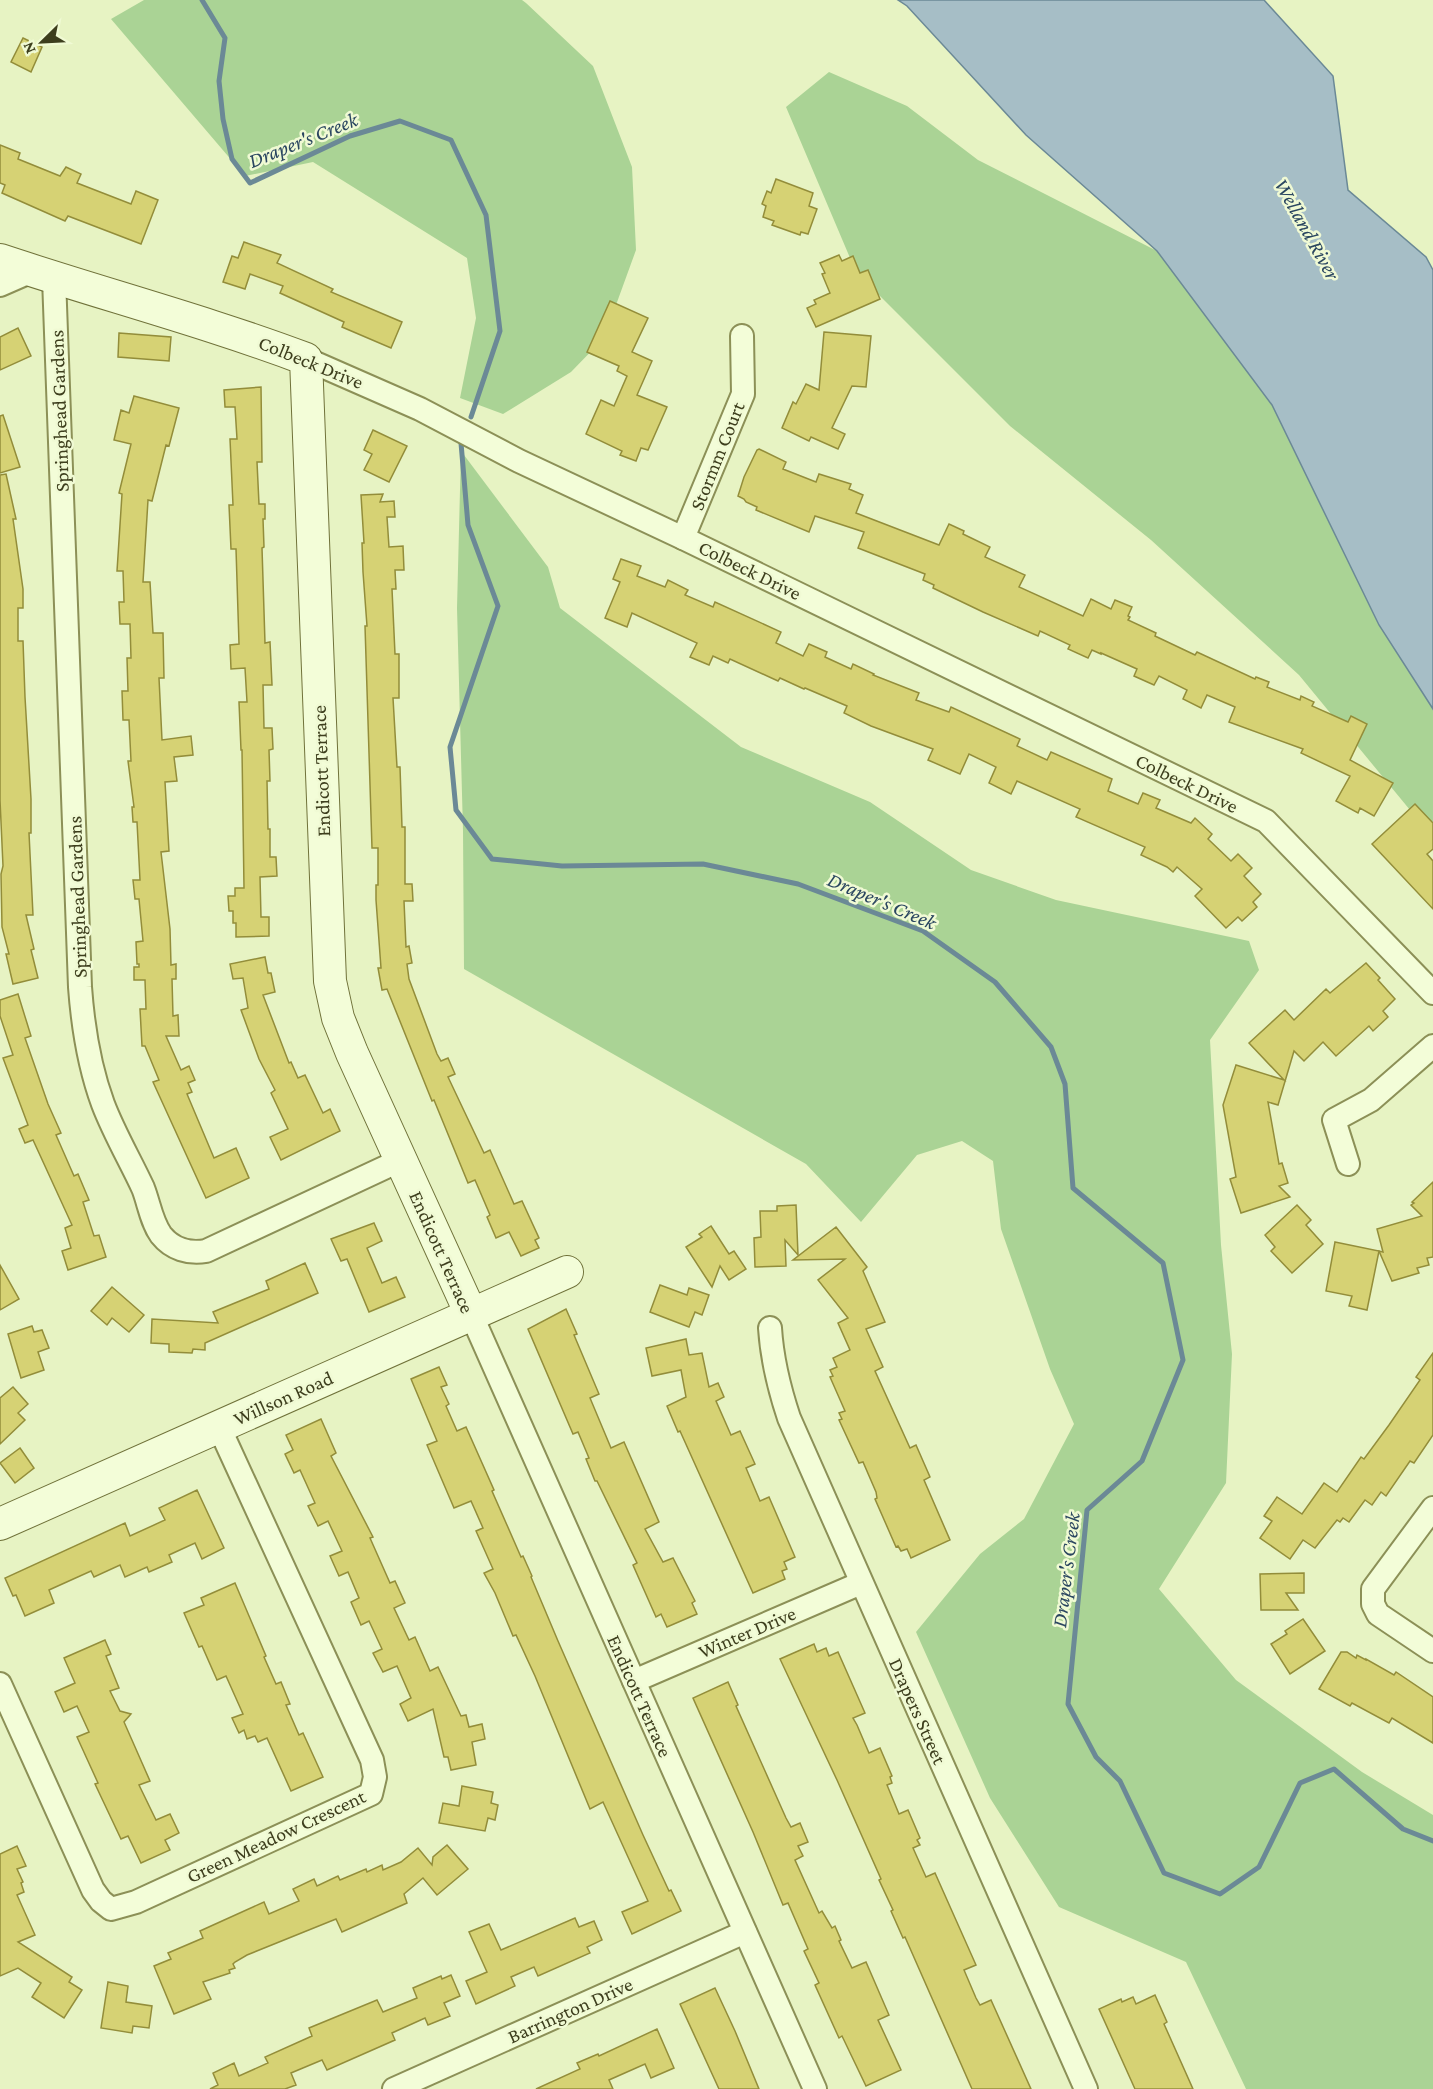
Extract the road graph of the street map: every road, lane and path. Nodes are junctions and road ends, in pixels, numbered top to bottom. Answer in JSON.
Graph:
{"nodes":[{"id":1,"x":0,"y":260,"type":"edge"},
{"id":2,"x":43,"y":274,"type":"junction"},
{"id":3,"x":0,"y":285,"type":"edge"},
{"id":4,"x":742,"y":336,"type":"dead end"},
{"id":5,"x":306,"y":359,"type":"junction"},
{"id":6,"x":683,"y":538,"type":"junction"},
{"id":7,"x":1433,"y":993,"type":"edge"},
{"id":8,"x":1433,"y":1046,"type":"edge"},
{"id":9,"x":401,"y":1160,"type":"junction"},
{"id":10,"x":1348,"y":1164,"type":"dead end"},
{"id":11,"x":567,"y":1272,"type":"dead end"},
{"id":12,"x":471,"y":1314,"type":"junction"},
{"id":13,"x":770,"y":1328,"type":"dead end"},
{"id":14,"x":219,"y":1426,"type":"junction"},
{"id":15,"x":1433,"y":1508,"type":"edge"},
{"id":16,"x":0,"y":1524,"type":"edge"},
{"id":17,"x":861,"y":1583,"type":"junction"},
{"id":18,"x":1433,"y":1651,"type":"edge"},
{"id":19,"x":634,"y":1682,"type":"junction"},
{"id":20,"x":0,"y":1684,"type":"edge"},
{"id":21,"x":745,"y":1932,"type":"junction"},
{"id":22,"x":407,"y":2086,"type":"edge"},
{"id":23,"x":814,"y":2089,"type":"edge"},
{"id":24,"x":1086,"y":2089,"type":"edge"}],
"edges":[{"from":1,"to":2,"type":"street","name":"Colbeck Drive"},
{"from":2,"to":3,"type":"street"},
{"from":2,"to":5,"type":"street","name":"Colbeck Drive"},
{"from":2,"to":9,"type":"street","name":"Springhead Gardens"},
{"from":4,"to":6,"type":"street","name":"Stormm Court"},
{"from":5,"to":6,"type":"street","name":"Colbeck Drive"},
{"from":5,"to":9,"type":"street","name":"Endicott Terrace"},
{"from":6,"to":7,"type":"street","name":"Colbeck Drive"},
{"from":8,"to":10,"type":"street"},
{"from":9,"to":12,"type":"street","name":"Endicott Terrace"},
{"from":11,"to":12,"type":"street","name":"Willson Road"},
{"from":12,"to":14,"type":"street","name":"Willson Road"},
{"from":12,"to":19,"type":"street","name":"Endicott Terrace"},
{"from":13,"to":17,"type":"street","name":"Drapers Street"},
{"from":14,"to":16,"type":"street","name":"Willson Road"},
{"from":14,"to":20,"type":"street","name":"Green Meadow Crescent"},
{"from":15,"to":18,"type":"street"},
{"from":17,"to":19,"type":"street","name":"Winter Drive"},
{"from":17,"to":24,"type":"street","name":"Drapers Street"},
{"from":19,"to":21,"type":"street","name":"Endicott Terrace"},
{"from":21,"to":22,"type":"street","name":"Barrington Drive"},
{"from":21,"to":23,"type":"street","name":"Endicott Terrace"}]}
